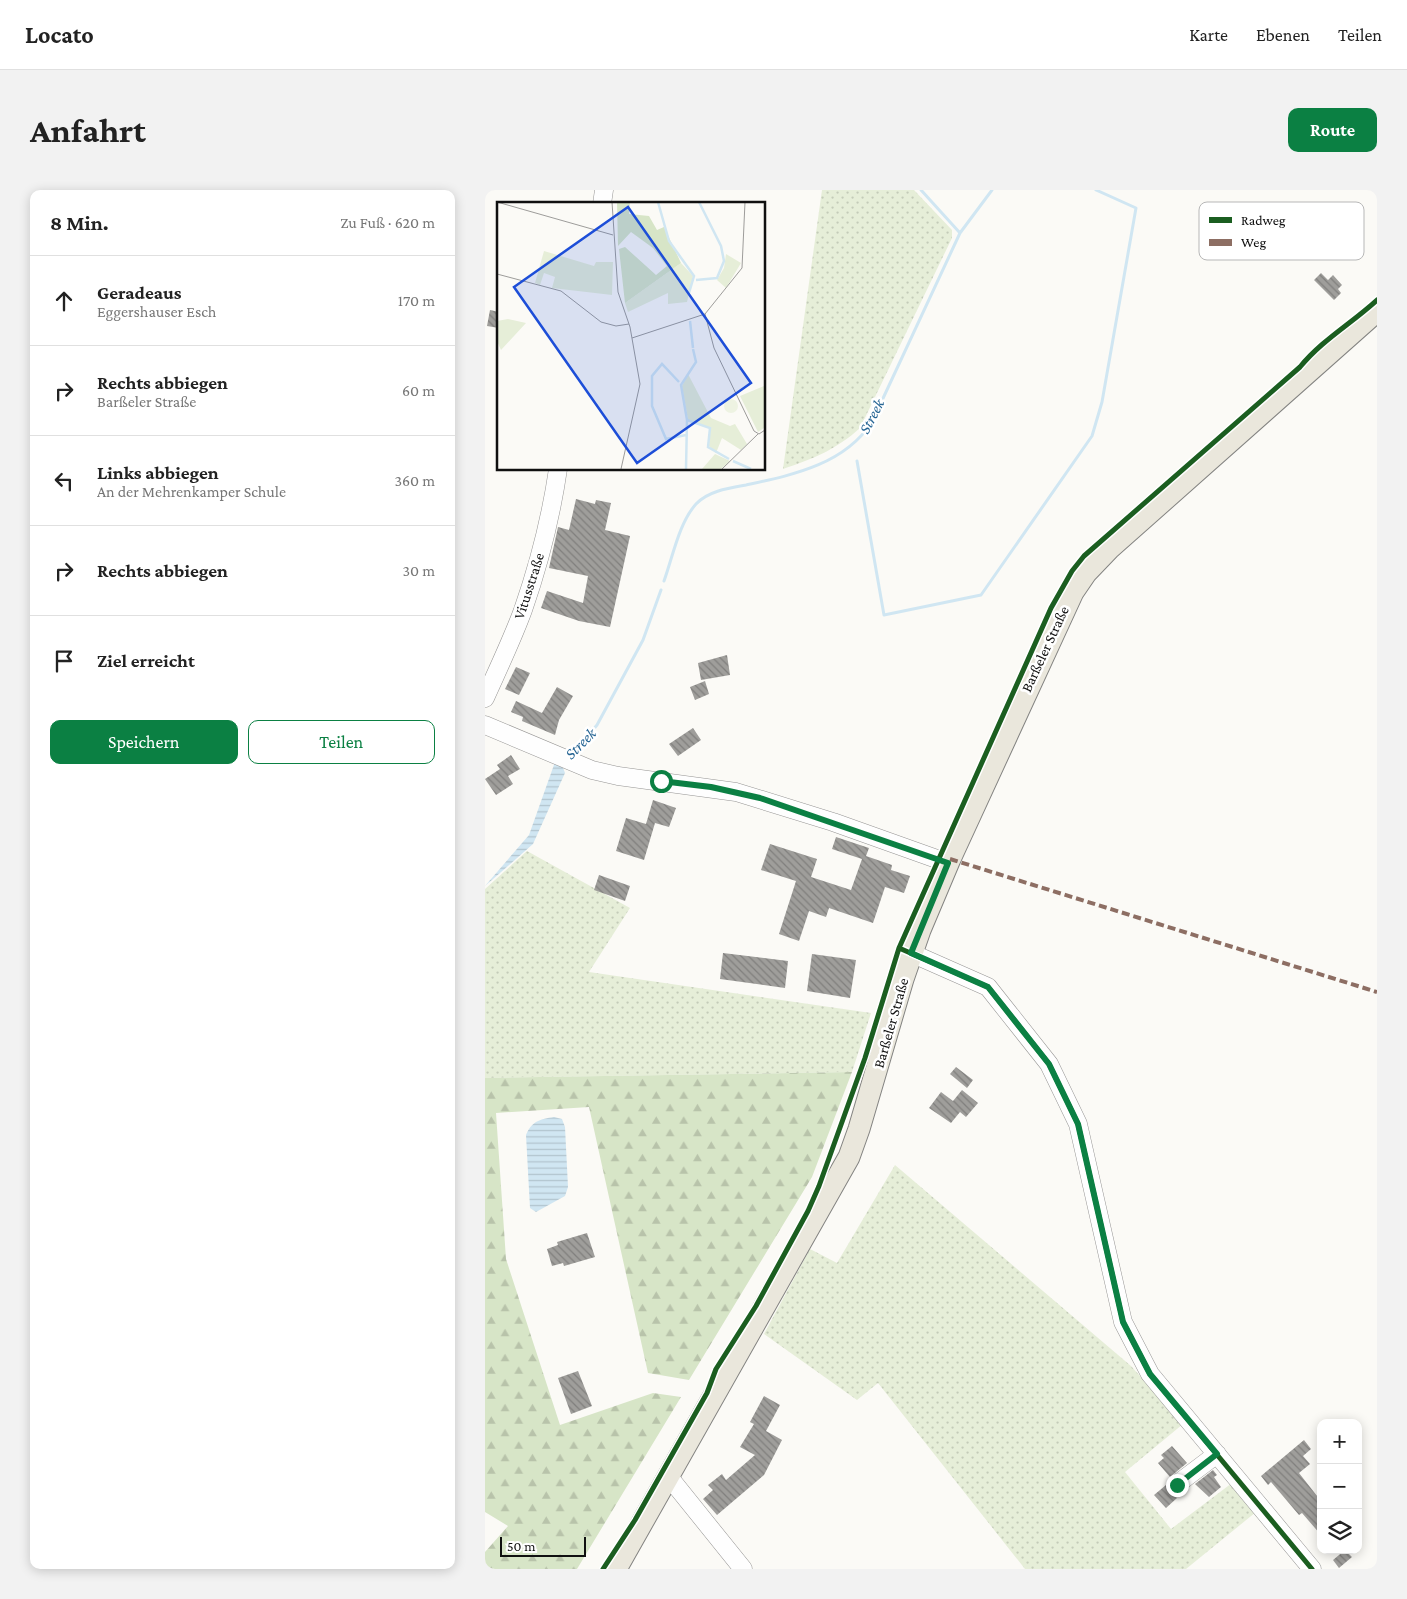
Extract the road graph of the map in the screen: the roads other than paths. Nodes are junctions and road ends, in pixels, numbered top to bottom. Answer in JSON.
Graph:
{"nodes":[{"id":1,"x":1377,"y":311,"type":"edge"},
{"id":2,"x":558,"y":470,"type":"edge"},
{"id":3,"x":485,"y":698,"type":"edge"},
{"id":4,"x":485,"y":725,"type":"edge"},
{"id":5,"x":948,"y":863,"type":"junction"},
{"id":6,"x":911,"y":953,"type":"junction"},
{"id":7,"x":1217,"y":1454,"type":"junction"},
{"id":8,"x":669,"y":1477,"type":"junction"},
{"id":9,"x":1177,"y":1485,"type":"dead end"},
{"id":10,"x":616,"y":1569,"type":"edge"},
{"id":11,"x":743,"y":1569,"type":"edge"},
{"id":12,"x":1312,"y":1569,"type":"edge"}],
"edges":[{"from":1,"to":5,"type":"main road","name":"Barßeler Straße"},
{"from":2,"to":3,"type":"street","name":"Vitusstraße"},
{"from":4,"to":5,"type":"street"},
{"from":5,"to":6,"type":"main road","name":"Barßeler Straße"},
{"from":6,"to":7,"type":"street"},
{"from":6,"to":8,"type":"main road","name":"Barßeler Straße"},
{"from":7,"to":9,"type":"street"},
{"from":7,"to":12,"type":"street"},
{"from":8,"to":10,"type":"main road","name":"Barßeler Straße"},
{"from":8,"to":11,"type":"street"}]}
